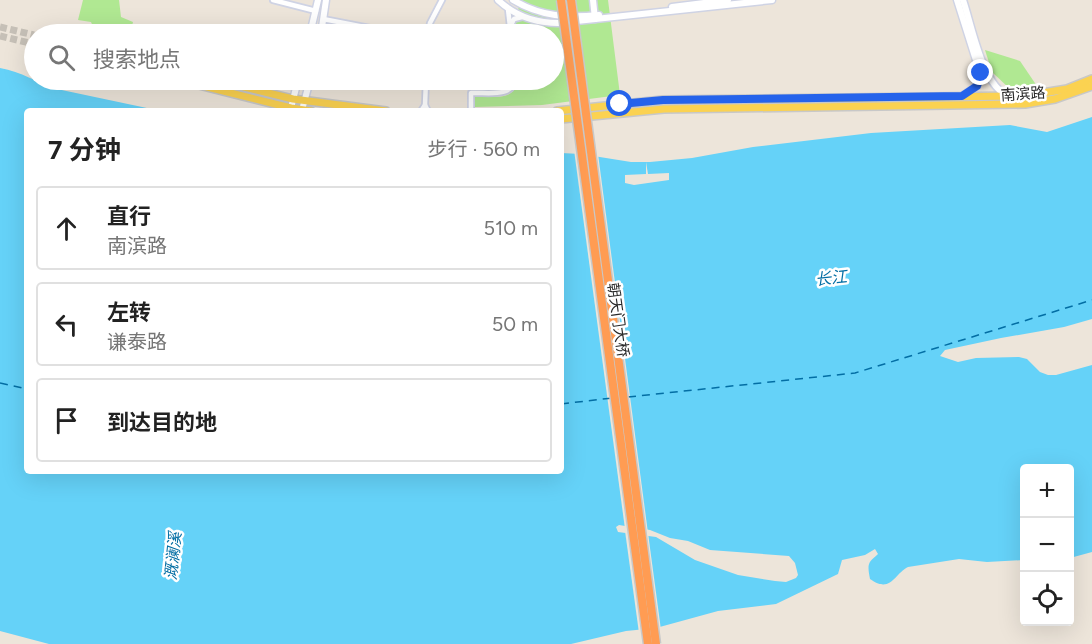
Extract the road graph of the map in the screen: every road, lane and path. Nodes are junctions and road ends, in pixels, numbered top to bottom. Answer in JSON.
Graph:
{"nodes":[{"id":1,"x":273,"y":0,"type":"edge"},
{"id":2,"x":318,"y":0,"type":"edge"},
{"id":3,"x":326,"y":0,"type":"edge"},
{"id":4,"x":442,"y":0,"type":"edge"},
{"id":5,"x":513,"y":0,"type":"edge"},
{"id":6,"x":561,"y":0,"type":"edge"},
{"id":7,"x":572,"y":0,"type":"edge"},
{"id":8,"x":593,"y":0,"type":"edge"},
{"id":9,"x":728,"y":0,"type":"edge"},
{"id":10,"x":765,"y":0,"type":"edge"},
{"id":11,"x":772,"y":0,"type":"edge"},
{"id":12,"x":957,"y":0,"type":"edge"},
{"id":13,"x":963,"y":0,"type":"edge"},
{"id":14,"x":502,"y":2,"type":"edge"},
{"id":15,"x":316,"y":11,"type":"junction"},
{"id":16,"x":595,"y":17,"type":"junction"},
{"id":17,"x":322,"y":19,"type":"junction"},
{"id":18,"x":527,"y":19,"type":"junction"},
{"id":19,"x":313,"y":24,"type":"edge"},
{"id":20,"x":321,"y":24,"type":"edge"},
{"id":21,"x":349,"y":24,"type":"edge"},
{"id":22,"x":430,"y":24,"type":"edge"},
{"id":23,"x":510,"y":24,"type":"edge"},
{"id":24,"x":512,"y":24,"type":"edge"},
{"id":25,"x":1092,"y":79,"type":"edge"},
{"id":26,"x":1092,"y":86,"type":"edge"},
{"id":27,"x":219,"y":90,"type":"edge"},
{"id":28,"x":256,"y":90,"type":"edge"},
{"id":29,"x":295,"y":90,"type":"edge"},
{"id":30,"x":307,"y":90,"type":"edge"},
{"id":31,"x":426,"y":90,"type":"edge"},
{"id":32,"x":509,"y":90,"type":"edge"},
{"id":33,"x":962,"y":96,"type":"junction"},
{"id":34,"x":1009,"y":96,"type":"junction"},
{"id":35,"x":843,"y":97,"type":"junction"},
{"id":36,"x":867,"y":97,"type":"junction"},
{"id":37,"x":293,"y":99,"type":"junction"},
{"id":38,"x":304,"y":101,"type":"junction"},
{"id":39,"x":425,"y":105,"type":"junction"},
{"id":40,"x":872,"y":105,"type":"junction"},
{"id":41,"x":802,"y":106,"type":"junction"},
{"id":42,"x":291,"y":108,"type":"joint"},
{"id":43,"x":305,"y":108,"type":"edge"},
{"id":44,"x":361,"y":108,"type":"edge"},
{"id":45,"x":423,"y":108,"type":"edge"},
{"id":46,"x":427,"y":108,"type":"edge"},
{"id":47,"x":471,"y":108,"type":"edge"},
{"id":48,"x":564,"y":110,"type":"edge"},
{"id":49,"x":564,"y":119,"type":"edge"},
{"id":50,"x":648,"y":644,"type":"edge"},
{"id":51,"x":656,"y":644,"type":"edge"}],
"edges":[{"from":1,"to":15,"type":"street"},
{"from":2,"to":15,"type":"main road"},
{"from":3,"to":17,"type":"main road"},
{"from":4,"to":22,"type":"street"},
{"from":5,"to":16,"type":"main road"},
{"from":6,"to":50,"type":"highway","name":"朝天门大桥","bridge":true},
{"from":7,"to":51,"type":"highway","name":"朝天门大桥","bridge":true},
{"from":8,"to":16,"type":"main road"},
{"from":9,"to":16,"type":"main road"},
{"from":10,"to":11,"type":"main road"},
{"from":10,"to":16,"type":"main road"},
{"from":12,"to":33,"type":"main road"},
{"from":13,"to":34,"type":"main road"},
{"from":14,"to":18,"type":"main road"},
{"from":14,"to":23,"type":"street"},
{"from":15,"to":19,"type":"main road"},
{"from":16,"to":18,"type":"main road"},
{"from":17,"to":20,"type":"main road"},
{"from":17,"to":21,"type":"street"},
{"from":18,"to":24,"type":"street"},
{"from":25,"to":34,"type":"main road","name":"南滨路"},
{"from":26,"to":40,"type":"main road","name":"南滨路"},
{"from":27,"to":42,"type":"main road"},
{"from":28,"to":37,"type":"main road"},
{"from":29,"to":37,"type":"main road"},
{"from":30,"to":38,"type":"main road"},
{"from":31,"to":39,"type":"street"},
{"from":32,"to":47,"type":"street"},
{"from":33,"to":34,"type":"main road","name":"南滨路"},
{"from":33,"to":36,"type":"main road","name":"南滨路"},
{"from":35,"to":36,"type":"main road","name":"南滨路"},
{"from":35,"to":41,"type":"main road"},
{"from":35,"to":48,"type":"main road","name":"南滨路"},
{"from":36,"to":40,"type":"main road"},
{"from":37,"to":38,"type":"main road"},
{"from":37,"to":42,"type":"main road"},
{"from":38,"to":43,"type":"main road"},
{"from":38,"to":44,"type":"main road"},
{"from":39,"to":45,"type":"street"},
{"from":39,"to":46,"type":"street"},
{"from":40,"to":41,"type":"main road","name":"南滨路"},
{"from":41,"to":49,"type":"main road","name":"南滨路"}]}
